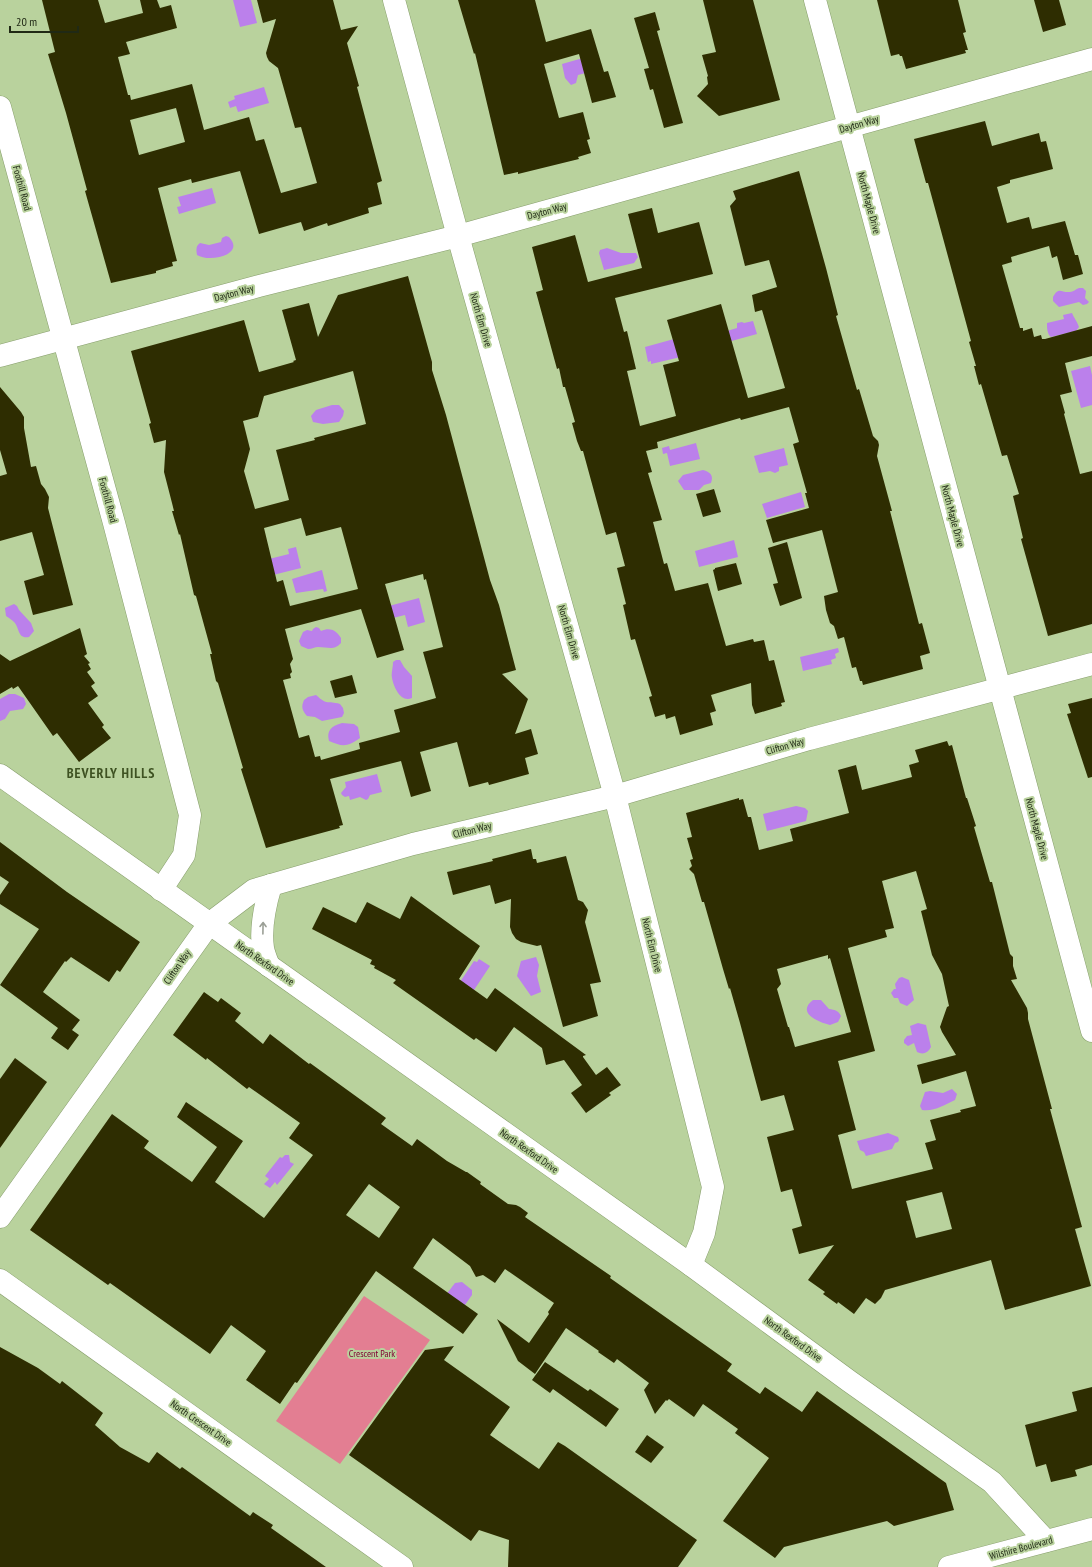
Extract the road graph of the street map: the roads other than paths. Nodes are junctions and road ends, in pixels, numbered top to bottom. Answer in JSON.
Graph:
{"nodes":[{"id":1,"x":394,"y":0,"type":"edge"},
{"id":2,"x":814,"y":0,"type":"edge"},
{"id":3,"x":1092,"y":59,"type":"edge"},
{"id":4,"x":0,"y":107,"type":"edge"},
{"id":5,"x":849,"y":127,"type":"junction"},
{"id":6,"x":458,"y":236,"type":"junction"},
{"id":7,"x":63,"y":340,"type":"junction"},
{"id":8,"x":0,"y":356,"type":"edge"},
{"id":9,"x":1092,"y":664,"type":"edge"},
{"id":10,"x":999,"y":689,"type":"junction"},
{"id":11,"x":0,"y":775,"type":"edge"},
{"id":12,"x":615,"y":796,"type":"junction"},
{"id":13,"x":271,"y":885,"type":"junction"},
{"id":14,"x":161,"y":890,"type":"junction"},
{"id":15,"x":209,"y":924,"type":"junction"},
{"id":16,"x":269,"y":966,"type":"junction"},
{"id":17,"x":1092,"y":1031,"type":"edge"},
{"id":18,"x":0,"y":1217,"type":"edge"},
{"id":19,"x":691,"y":1265,"type":"junction"},
{"id":20,"x":0,"y":1280,"type":"edge"},
{"id":21,"x":1092,"y":1529,"type":"edge"},
{"id":22,"x":1046,"y":1541,"type":"junction"},
{"id":23,"x":402,"y":1567,"type":"edge"},
{"id":24,"x":949,"y":1567,"type":"edge"}],
"edges":[{"from":1,"to":6,"type":"street","name":"North Elm Drive"},
{"from":2,"to":5,"type":"street","name":"North Maple Drive"},
{"from":3,"to":5,"type":"street","name":"Dayton Way"},
{"from":4,"to":7,"type":"street","name":"Foothill Road"},
{"from":5,"to":6,"type":"street","name":"Dayton Way"},
{"from":5,"to":10,"type":"street","name":"North Maple Drive"},
{"from":6,"to":7,"type":"street","name":"Dayton Way"},
{"from":6,"to":12,"type":"street","name":"North Elm Drive"},
{"from":7,"to":8,"type":"street","name":"Dayton Way"},
{"from":7,"to":14,"type":"street","name":"Foothill Road"},
{"from":9,"to":10,"type":"street","name":"Clifton Way"},
{"from":10,"to":12,"type":"street","name":"Clifton Way"},
{"from":10,"to":17,"type":"street","name":"North Maple Drive"},
{"from":11,"to":14,"type":"street","name":"North Rexford Drive"},
{"from":12,"to":13,"type":"street","name":"Clifton Way"},
{"from":12,"to":19,"type":"street","name":"North Elm Drive"},
{"from":13,"to":15,"type":"street","name":"Clifton Way"},
{"from":16,"to":13,"type":"street","one_way":true},
{"from":14,"to":15,"type":"street","name":"North Rexford Drive"},
{"from":15,"to":16,"type":"street","name":"North Rexford Drive"},
{"from":15,"to":18,"type":"street","name":"Clifton Way"},
{"from":16,"to":19,"type":"street","name":"North Rexford Drive"},
{"from":19,"to":22,"type":"street","name":"North Rexford Drive"},
{"from":20,"to":23,"type":"street","name":"North Crescent Drive"},
{"from":21,"to":22,"type":"street","name":"Wilshire Boulevard"},
{"from":22,"to":24,"type":"street","name":"Wilshire Boulevard"}]}
